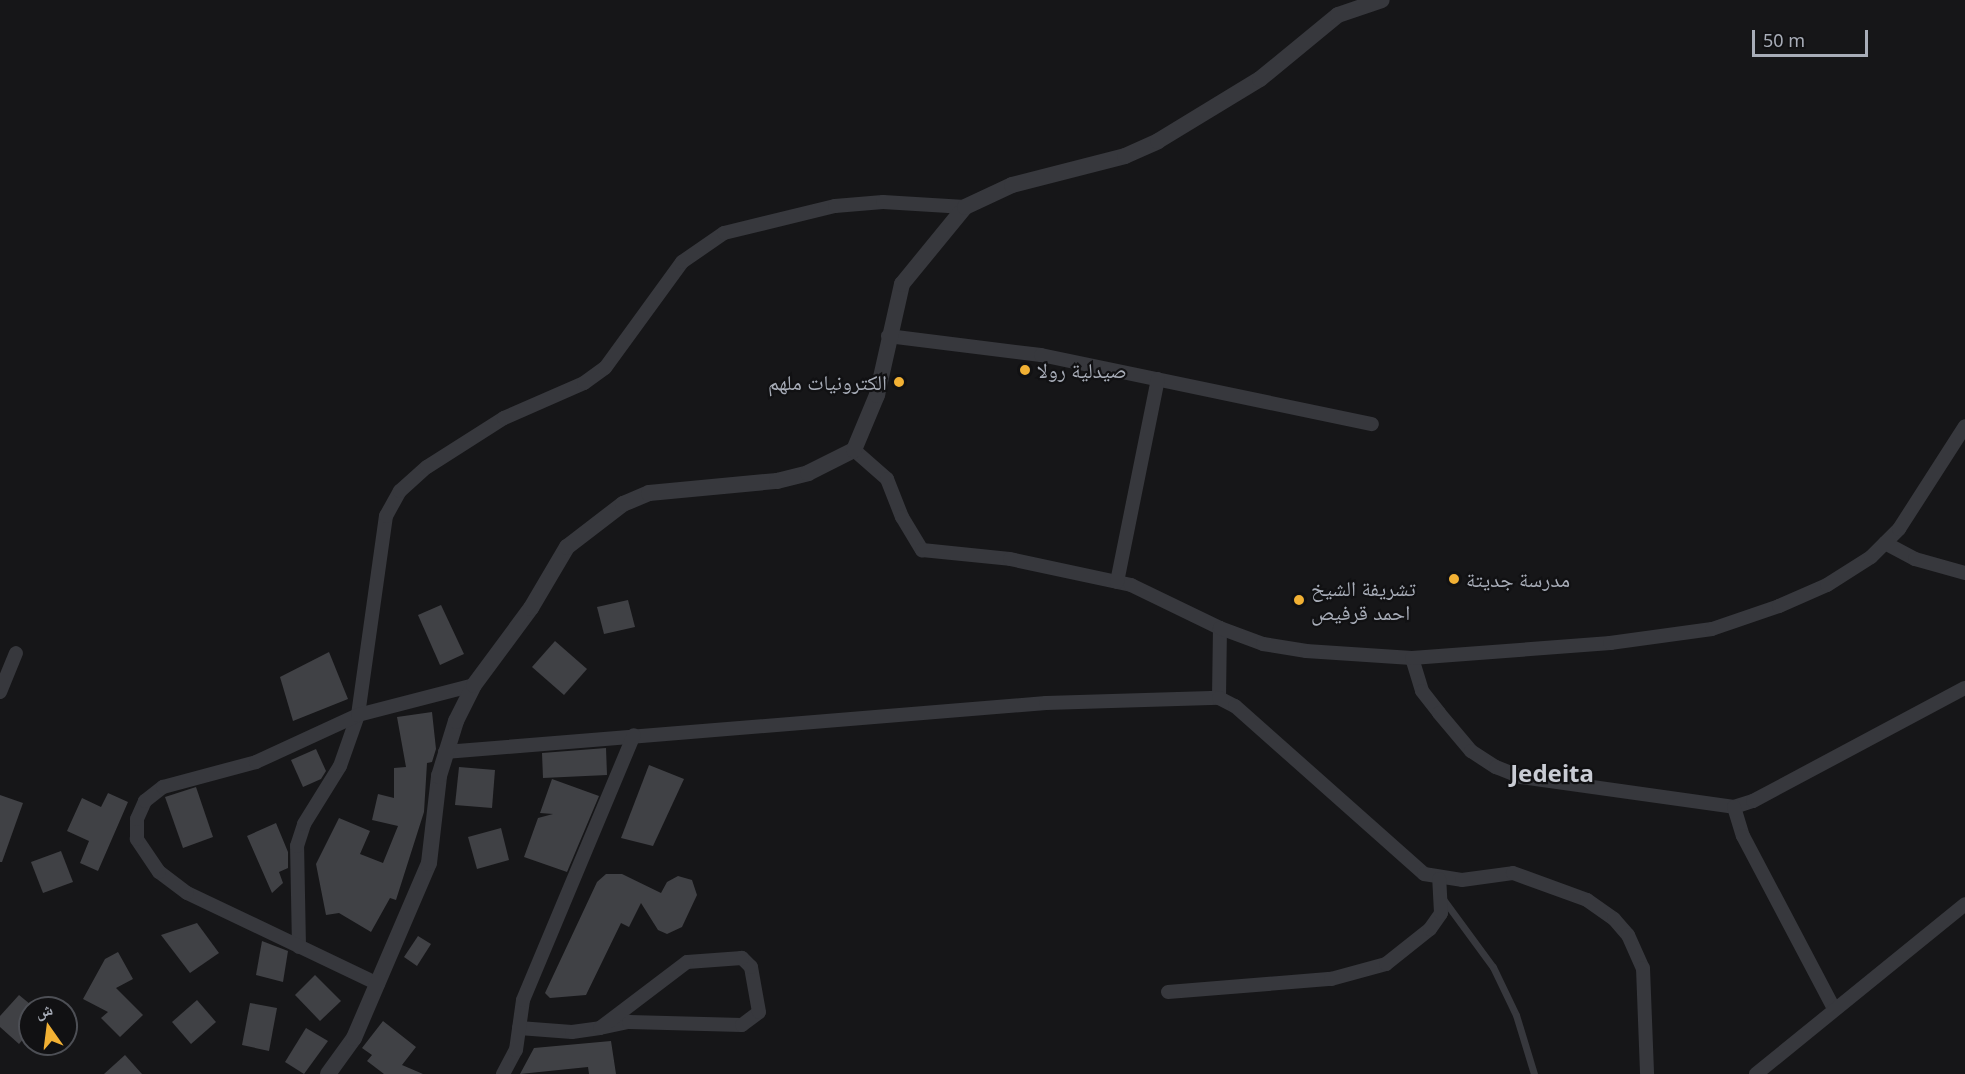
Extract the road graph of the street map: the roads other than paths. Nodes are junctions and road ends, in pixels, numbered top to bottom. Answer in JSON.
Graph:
{"nodes":[{"id":1,"x":1382,"y":0,"type":"edge"},
{"id":2,"x":965,"y":207,"type":"junction"},
{"id":3,"x":888,"y":336,"type":"junction"},
{"id":4,"x":1158,"y":379,"type":"junction"},
{"id":5,"x":1372,"y":424,"type":"dead end"},
{"id":6,"x":1965,"y":426,"type":"edge"},
{"id":7,"x":854,"y":450,"type":"junction"},
{"id":8,"x":1885,"y":543,"type":"junction"},
{"id":9,"x":1965,"y":573,"type":"edge"},
{"id":10,"x":1117,"y":582,"type":"junction"},
{"id":11,"x":1220,"y":628,"type":"junction"},
{"id":12,"x":16,"y":653,"type":"dead end"},
{"id":13,"x":1412,"y":658,"type":"junction"},
{"id":14,"x":474,"y":685,"type":"junction"},
{"id":15,"x":1965,"y":688,"type":"edge"},
{"id":16,"x":0,"y":692,"type":"edge"},
{"id":17,"x":1219,"y":698,"type":"junction"},
{"id":18,"x":358,"y":716,"type":"junction"},
{"id":19,"x":634,"y":735,"type":"junction"},
{"id":20,"x":445,"y":752,"type":"junction"},
{"id":21,"x":1734,"y":807,"type":"junction"},
{"id":22,"x":1439,"y":879,"type":"junction"},
{"id":23,"x":1443,"y":899,"type":"junction"},
{"id":24,"x":1965,"y":904,"type":"edge"},
{"id":25,"x":1965,"y":916,"type":"edge"},
{"id":26,"x":1926,"y":936,"type":"junction"},
{"id":27,"x":299,"y":947,"type":"junction"},
{"id":28,"x":378,"y":984,"type":"junction"},
{"id":29,"x":1168,"y":992,"type":"dead end"},
{"id":30,"x":1833,"y":1007,"type":"junction"},
{"id":31,"x":519,"y":1028,"type":"junction"},
{"id":32,"x":600,"y":1028,"type":"junction"},
{"id":33,"x":328,"y":1074,"type":"edge"},
{"id":34,"x":502,"y":1074,"type":"edge"},
{"id":35,"x":1534,"y":1074,"type":"edge"},
{"id":36,"x":1647,"y":1074,"type":"edge"},
{"id":37,"x":1756,"y":1074,"type":"edge"}],
"edges":[{"from":1,"to":2,"type":"street"},
{"from":2,"to":3,"type":"street"},
{"from":2,"to":18,"type":"street"},
{"from":3,"to":4,"type":"street"},
{"from":3,"to":7,"type":"street"},
{"from":4,"to":5,"type":"street"},
{"from":4,"to":10,"type":"street"},
{"from":6,"to":8,"type":"street"},
{"from":7,"to":10,"type":"street"},
{"from":7,"to":14,"type":"street"},
{"from":8,"to":9,"type":"street"},
{"from":8,"to":13,"type":"street"},
{"from":10,"to":11,"type":"street"},
{"from":11,"to":13,"type":"street"},
{"from":11,"to":17,"type":"street"},
{"from":12,"to":16,"type":"street"},
{"from":13,"to":21,"type":"street"},
{"from":14,"to":18,"type":"street"},
{"from":14,"to":20,"type":"street"},
{"from":15,"to":21,"type":"street"},
{"from":17,"to":19,"type":"street"},
{"from":17,"to":22,"type":"street"},
{"from":18,"to":27,"type":"street"},
{"from":18,"to":27,"type":"street"},
{"from":19,"to":20,"type":"street"},
{"from":19,"to":31,"type":"street"},
{"from":20,"to":28,"type":"street"},
{"from":21,"to":30,"type":"street"},
{"from":22,"to":23,"type":"street"},
{"from":22,"to":36,"type":"street"},
{"from":23,"to":29,"type":"street"},
{"from":23,"to":35,"type":"lane"},
{"from":24,"to":26,"type":"street"},
{"from":25,"to":26,"type":"street"},
{"from":26,"to":30,"type":"street"},
{"from":27,"to":28,"type":"street"},
{"from":28,"to":33,"type":"street"},
{"from":30,"to":37,"type":"street"},
{"from":31,"to":32,"type":"street"},
{"from":31,"to":34,"type":"street"},
{"from":32,"to":32,"type":"street"}]}
